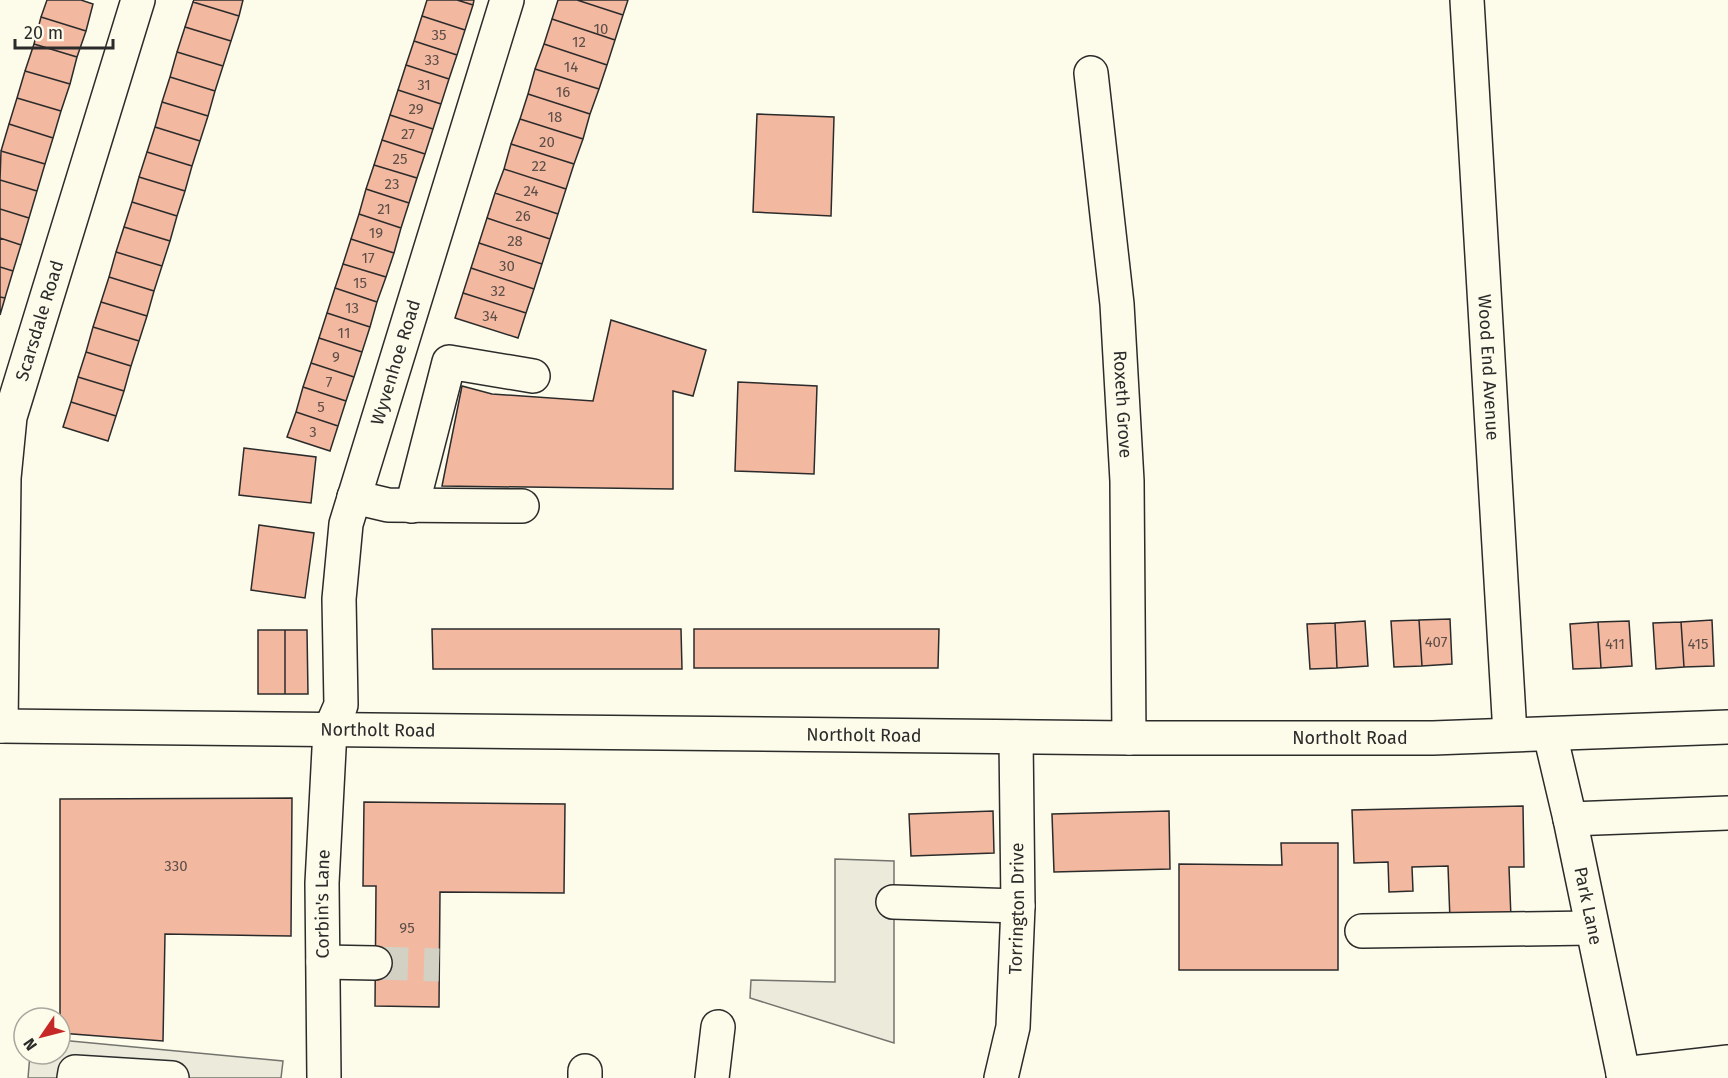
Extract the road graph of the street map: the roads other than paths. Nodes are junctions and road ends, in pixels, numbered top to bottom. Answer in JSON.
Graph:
{"nodes":[{"id":1,"x":138,"y":0,"type":"edge"},
{"id":2,"x":507,"y":0,"type":"edge"},
{"id":3,"x":1467,"y":0,"type":"edge"},
{"id":4,"x":1091,"y":73,"type":"dead end"},
{"id":5,"x":532,"y":376,"type":"dead end"},
{"id":6,"x":354,"y":497,"type":"junction"},
{"id":7,"x":412,"y":506,"type":"junction"},
{"id":8,"x":522,"y":506,"type":"dead end"},
{"id":9,"x":2,"y":541,"type":"edge"},
{"id":10,"x":0,"y":726,"type":"edge"},
{"id":11,"x":1728,"y":727,"type":"edge"},
{"id":12,"x":330,"y":730,"type":"junction"},
{"id":13,"x":1510,"y":734,"type":"junction"},
{"id":14,"x":1550,"y":734,"type":"junction"},
{"id":15,"x":1016,"y":737,"type":"junction"},
{"id":16,"x":1129,"y":738,"type":"junction"},
{"id":17,"x":1728,"y":813,"type":"edge"},
{"id":18,"x":1570,"y":819,"type":"junction"},
{"id":19,"x":893,"y":902,"type":"dead end"},
{"id":20,"x":1018,"y":906,"type":"junction"},
{"id":21,"x":1592,"y":928,"type":"junction"},
{"id":22,"x":1362,"y":931,"type":"dead end"},
{"id":23,"x":322,"y":962,"type":"junction"},
{"id":24,"x":375,"y":963,"type":"tunnel mouth"},
{"id":25,"x":718,"y":1027,"type":"dead end"},
{"id":26,"x":1728,"y":1062,"type":"edge"},
{"id":27,"x":1624,"y":1076,"type":"edge"},
{"id":28,"x":74,"y":1078,"type":"edge"},
{"id":29,"x":172,"y":1078,"type":"edge"},
{"id":30,"x":324,"y":1078,"type":"edge"},
{"id":31,"x":712,"y":1078,"type":"edge"},
{"id":32,"x":1001,"y":1078,"type":"edge"}],
"edges":[{"from":1,"to":9,"type":"street","name":"Scarsdale Road"},
{"from":2,"to":6,"type":"street","name":"Wyvenhoe Road"},
{"from":3,"to":13,"type":"street","name":"Wood End Avenue"},
{"from":4,"to":16,"type":"street","name":"Roxeth Grove"},
{"from":5,"to":7,"type":"street"},
{"from":6,"to":7,"type":"street"},
{"from":6,"to":12,"type":"street","name":"Wyvenhoe Road"},
{"from":7,"to":8,"type":"street"},
{"from":9,"to":10,"type":"street","name":"Scarsdale Road"},
{"from":10,"to":12,"type":"street","name":"Northolt Road"},
{"from":11,"to":14,"type":"street","name":"Northolt Road"},
{"from":12,"to":15,"type":"street","name":"Northolt Road"},
{"from":12,"to":23,"type":"street","name":"Corbin's Lane"},
{"from":13,"to":14,"type":"street","name":"Northolt Road"},
{"from":13,"to":16,"type":"street","name":"Northolt Road"},
{"from":14,"to":18,"type":"street","name":"Park Lane"},
{"from":15,"to":16,"type":"street","name":"Northolt Road"},
{"from":15,"to":20,"type":"street","name":"Torrington Drive"},
{"from":17,"to":18,"type":"street"},
{"from":18,"to":21,"type":"street","name":"Park Lane"},
{"from":19,"to":20,"type":"street"},
{"from":20,"to":32,"type":"street","name":"Torrington Drive"},
{"from":21,"to":22,"type":"street"},
{"from":21,"to":27,"type":"street","name":"Park Lane"},
{"from":23,"to":24,"type":"street"},
{"from":23,"to":30,"type":"street","name":"Corbin's Lane"},
{"from":25,"to":31,"type":"street"},
{"from":26,"to":27,"type":"street"},
{"from":28,"to":29,"type":"street"}]}
